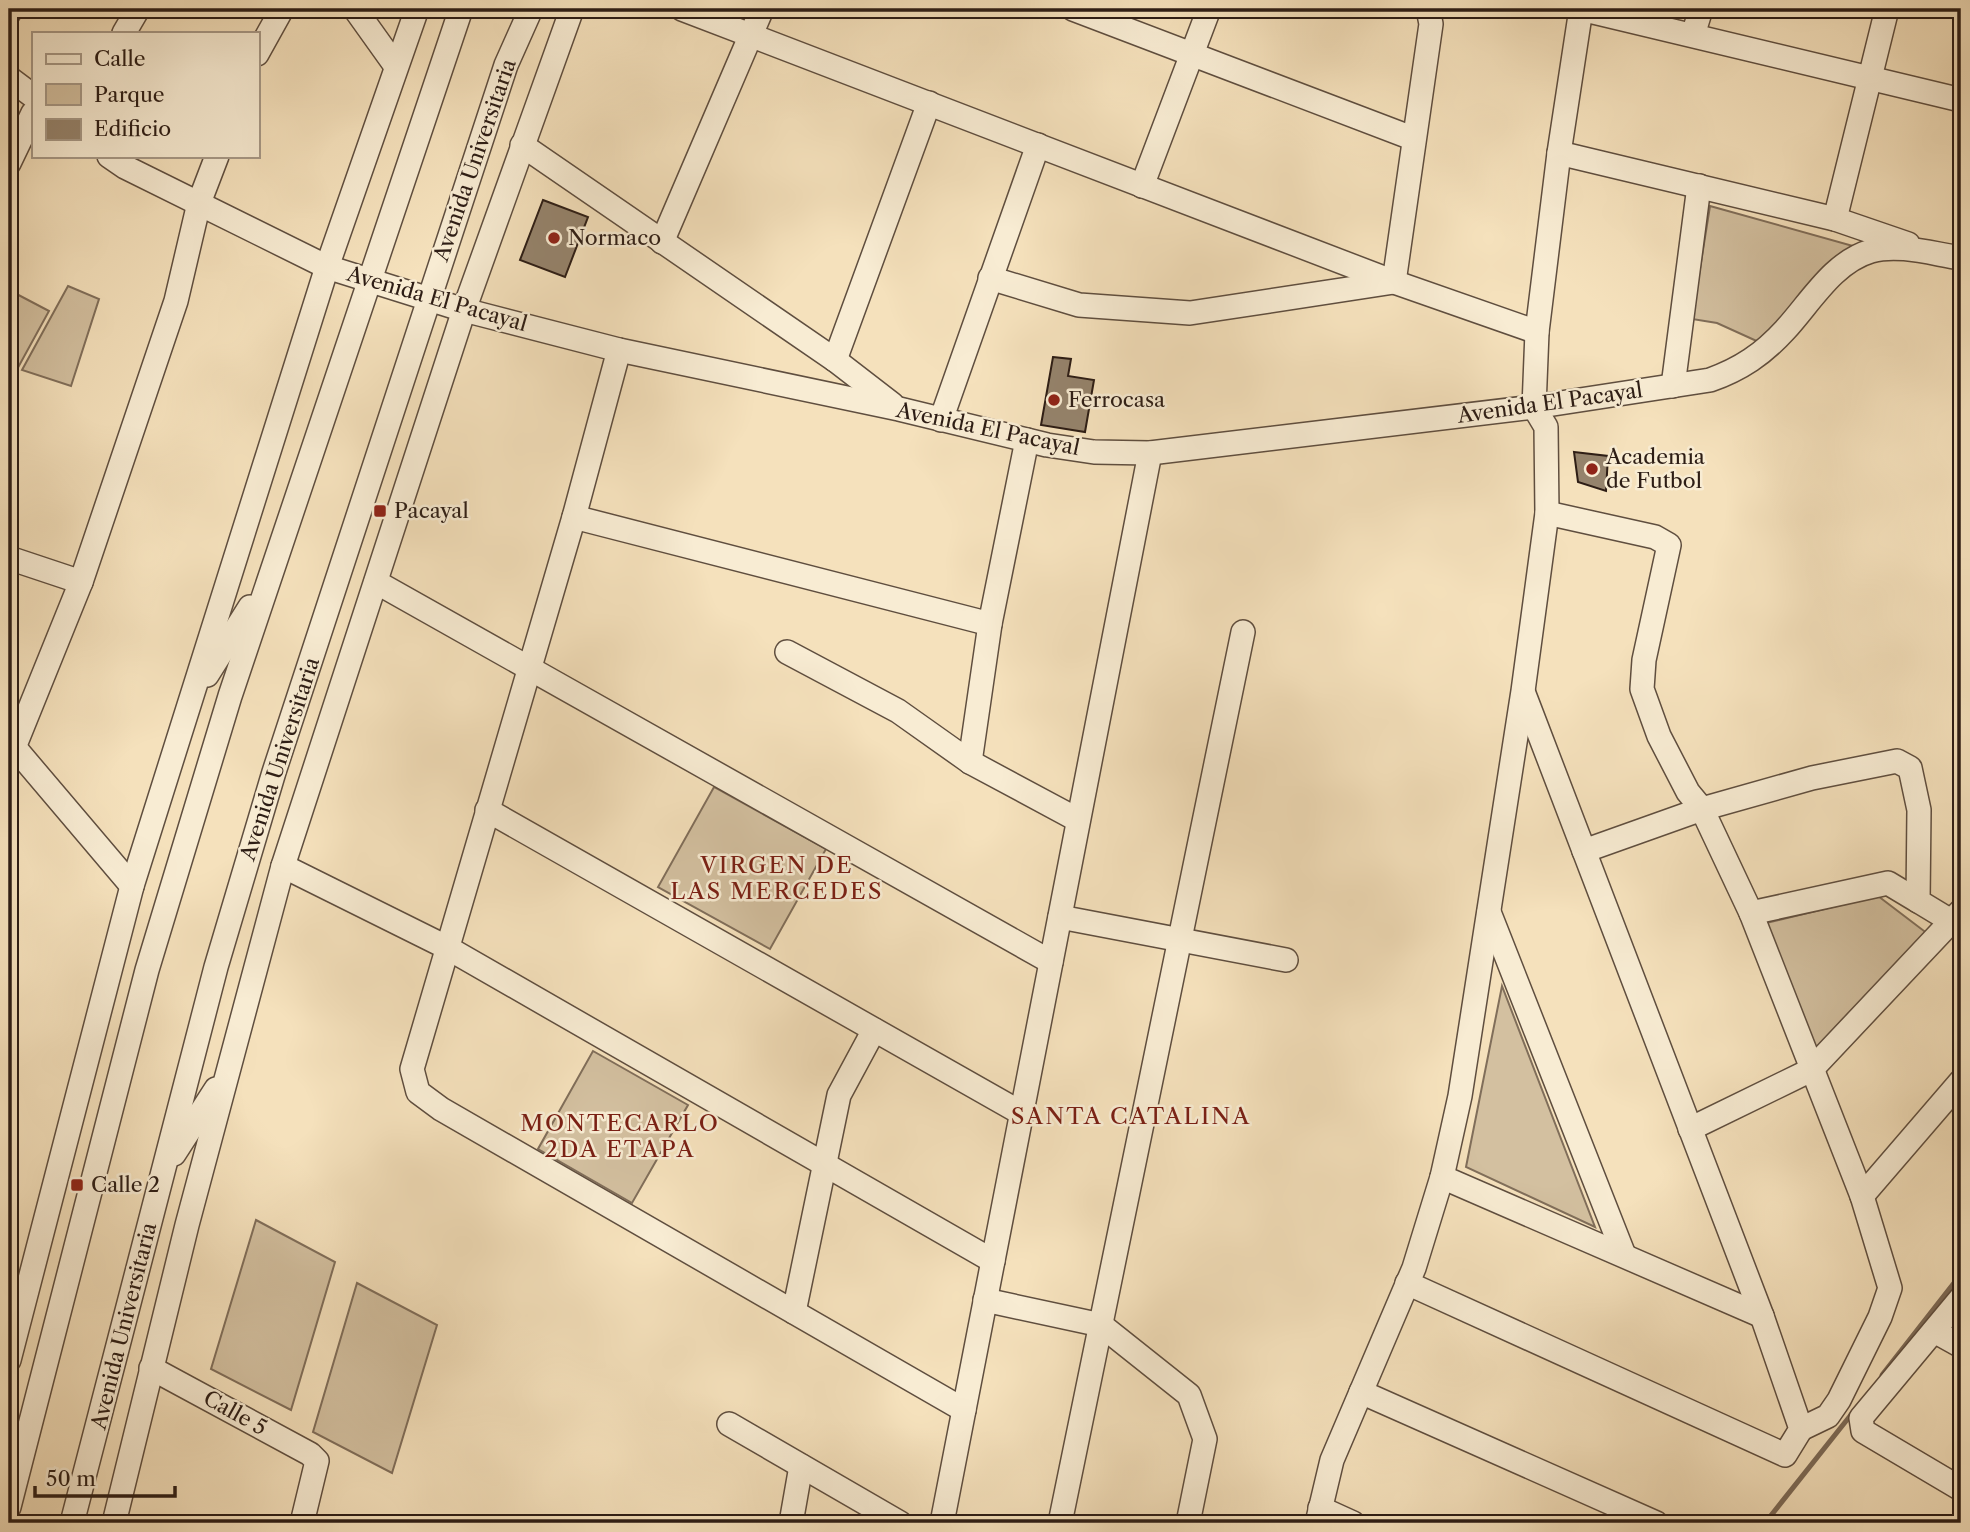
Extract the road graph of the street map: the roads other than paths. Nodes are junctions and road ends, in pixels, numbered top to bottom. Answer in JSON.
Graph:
{"nodes":[{"id":1,"x":138,"y":9,"type":"edge"},
{"id":2,"x":282,"y":9,"type":"edge"},
{"id":3,"x":355,"y":9,"type":"edge"},
{"id":4,"x":417,"y":9,"type":"edge"},
{"id":5,"x":461,"y":9,"type":"edge"},
{"id":6,"x":531,"y":9,"type":"edge"},
{"id":7,"x":572,"y":9,"type":"edge"},
{"id":8,"x":682,"y":9,"type":"edge"},
{"id":9,"x":762,"y":9,"type":"edge"},
{"id":10,"x":1073,"y":9,"type":"edge"},
{"id":11,"x":1209,"y":9,"type":"edge"},
{"id":12,"x":1428,"y":9,"type":"edge"},
{"id":13,"x":1702,"y":9,"type":"edge"},
{"id":14,"x":1887,"y":9,"type":"edge"},
{"id":15,"x":125,"y":32,"type":"edge"},
{"id":16,"x":751,"y":35,"type":"junction"},
{"id":17,"x":1693,"y":35,"type":"junction"},
{"id":18,"x":259,"y":50,"type":"edge"},
{"id":19,"x":1192,"y":54,"type":"junction"},
{"id":20,"x":394,"y":65,"type":"junction"},
{"id":21,"x":9,"y":78,"type":"edge"},
{"id":22,"x":1870,"y":78,"type":"junction"},
{"id":23,"x":32,"y":95,"type":"edge"},
{"id":24,"x":1961,"y":100,"type":"edge"},
{"id":25,"x":929,"y":103,"type":"junction"},
{"id":26,"x":32,"y":115,"type":"edge"},
{"id":27,"x":1412,"y":138,"type":"junction"},
{"id":28,"x":522,"y":145,"type":"junction"},
{"id":29,"x":1038,"y":145,"type":"junction"},
{"id":30,"x":1559,"y":153,"type":"junction"},
{"id":31,"x":112,"y":158,"type":"edge"},
{"id":32,"x":216,"y":158,"type":"edge"},
{"id":33,"x":9,"y":163,"type":"edge"},
{"id":34,"x":1142,"y":186,"type":"junction"},
{"id":35,"x":1699,"y":186,"type":"junction"},
{"id":36,"x":199,"y":204,"type":"junction"},
{"id":37,"x":1835,"y":219,"type":"junction"},
{"id":38,"x":662,"y":242,"type":"junction"},
{"id":39,"x":1952,"y":257,"type":"edge"},
{"id":40,"x":327,"y":267,"type":"junction"},
{"id":41,"x":990,"y":278,"type":"junction"},
{"id":42,"x":368,"y":280,"type":"junction"},
{"id":43,"x":1394,"y":282,"type":"junction"},
{"id":44,"x":428,"y":300,"type":"junction"},
{"id":45,"x":464,"y":310,"type":"junction"},
{"id":46,"x":1537,"y":332,"type":"junction"},
{"id":47,"x":619,"y":351,"type":"junction"},
{"id":48,"x":835,"y":360,"type":"junction"},
{"id":49,"x":1673,"y":386,"type":"junction"},
{"id":50,"x":1534,"y":407,"type":"junction"},
{"id":51,"x":898,"y":409,"type":"junction"},
{"id":52,"x":941,"y":420,"type":"junction"},
{"id":53,"x":1027,"y":440,"type":"junction"},
{"id":54,"x":1150,"y":453,"type":"junction"},
{"id":55,"x":1547,"y":513,"type":"junction"},
{"id":56,"x":574,"y":517,"type":"junction"},
{"id":57,"x":9,"y":558,"type":"edge"},
{"id":58,"x":269,"y":578,"type":"junction"},
{"id":59,"x":81,"y":582,"type":"junction"},
{"id":60,"x":376,"y":582,"type":"junction"},
{"id":61,"x":990,"y":624,"type":"junction"},
{"id":62,"x":1244,"y":632,"type":"dead end"},
{"id":63,"x":787,"y":652,"type":"dead end"},
{"id":64,"x":529,"y":667,"type":"junction"},
{"id":65,"x":1523,"y":691,"type":"junction"},
{"id":66,"x":188,"y":705,"type":"junction"},
{"id":67,"x":10,"y":749,"type":"edge"},
{"id":68,"x":970,"y":762,"type":"junction"},
{"id":69,"x":1702,"y":809,"type":"junction"},
{"id":70,"x":487,"y":810,"type":"junction"},
{"id":71,"x":1078,"y":820,"type":"junction"},
{"id":72,"x":1584,"y":851,"type":"junction"},
{"id":73,"x":283,"y":866,"type":"junction"},
{"id":74,"x":131,"y":886,"type":"junction"},
{"id":75,"x":1918,"y":901,"type":"junction"},
{"id":76,"x":1489,"y":912,"type":"junction"},
{"id":77,"x":1751,"y":913,"type":"junction"},
{"id":78,"x":1060,"y":916,"type":"junction"},
{"id":79,"x":1959,"y":920,"type":"edge"},
{"id":80,"x":1180,"y":941,"type":"junction"},
{"id":81,"x":446,"y":947,"type":"junction"},
{"id":82,"x":1286,"y":960,"type":"dead end"},
{"id":83,"x":1051,"y":962,"type":"junction"},
{"id":84,"x":874,"y":1030,"type":"junction"},
{"id":85,"x":1811,"y":1070,"type":"junction"},
{"id":86,"x":227,"y":1071,"type":"junction"},
{"id":87,"x":1961,"y":1081,"type":"edge"},
{"id":88,"x":1021,"y":1114,"type":"junction"},
{"id":89,"x":1690,"y":1129,"type":"junction"},
{"id":90,"x":824,"y":1164,"type":"junction"},
{"id":91,"x":163,"y":1172,"type":"junction"},
{"id":92,"x":1442,"y":1177,"type":"junction"},
{"id":93,"x":1862,"y":1196,"type":"junction"},
{"id":94,"x":1623,"y":1255,"type":"junction"},
{"id":95,"x":993,"y":1261,"type":"junction"},
{"id":96,"x":1407,"y":1283,"type":"junction"},
{"id":97,"x":1961,"y":1298,"type":"edge"},
{"id":98,"x":985,"y":1300,"type":"junction"},
{"id":99,"x":794,"y":1312,"type":"junction"},
{"id":100,"x":14,"y":1316,"type":"edge"},
{"id":101,"x":1762,"y":1316,"type":"junction"},
{"id":102,"x":1101,"y":1325,"type":"junction"},
{"id":103,"x":1934,"y":1331,"type":"junction"},
{"id":104,"x":1961,"y":1346,"type":"edge"},
{"id":105,"x":9,"y":1360,"type":"edge"},
{"id":106,"x":151,"y":1368,"type":"junction"},
{"id":107,"x":1361,"y":1392,"type":"junction"},
{"id":108,"x":964,"y":1410,"type":"junction"},
{"id":109,"x":1828,"y":1416,"type":"junction"},
{"id":110,"x":729,"y":1424,"type":"dead end"},
{"id":111,"x":1801,"y":1429,"type":"junction"},
{"id":112,"x":1863,"y":1431,"type":"junction"},
{"id":113,"x":801,"y":1466,"type":"junction"},
{"id":114,"x":1961,"y":1489,"type":"edge"},
{"id":115,"x":9,"y":1507,"type":"edge"},
{"id":116,"x":1319,"y":1516,"type":"edge"},
{"id":117,"x":72,"y":1523,"type":"edge"},
{"id":118,"x":114,"y":1523,"type":"edge"},
{"id":119,"x":302,"y":1523,"type":"edge"},
{"id":120,"x":791,"y":1523,"type":"edge"},
{"id":121,"x":900,"y":1523,"type":"edge"},
{"id":122,"x":942,"y":1523,"type":"edge"},
{"id":123,"x":1060,"y":1523,"type":"edge"},
{"id":124,"x":1188,"y":1523,"type":"edge"},
{"id":125,"x":1353,"y":1523,"type":"edge"},
{"id":126,"x":1656,"y":1523,"type":"edge"}],
"edges":[{"from":1,"to":15,"type":"street"},
{"from":2,"to":18,"type":"street"},
{"from":3,"to":20,"type":"street"},
{"from":4,"to":20,"type":"street"},
{"from":5,"to":42,"type":"street"},
{"from":6,"to":44,"type":"street","name":"Avenida Universitaria"},
{"from":7,"to":28,"type":"street"},
{"from":8,"to":16,"type":"street"},
{"from":9,"to":16,"type":"street"},
{"from":10,"to":19,"type":"street"},
{"from":11,"to":19,"type":"street"},
{"from":12,"to":27,"type":"street"},
{"from":13,"to":17,"type":"street"},
{"from":14,"to":22,"type":"street"},
{"from":16,"to":25,"type":"street"},
{"from":16,"to":38,"type":"street"},
{"from":17,"to":22,"type":"street"},
{"from":17,"to":30,"type":"street"},
{"from":19,"to":27,"type":"street"},
{"from":19,"to":34,"type":"street"},
{"from":20,"to":40,"type":"street"},
{"from":21,"to":23,"type":"street"},
{"from":22,"to":24,"type":"street"},
{"from":22,"to":37,"type":"street"},
{"from":25,"to":29,"type":"street"},
{"from":25,"to":48,"type":"street"},
{"from":26,"to":33,"type":"street"},
{"from":27,"to":43,"type":"street"},
{"from":28,"to":38,"type":"street"},
{"from":28,"to":45,"type":"street"},
{"from":29,"to":34,"type":"street"},
{"from":29,"to":41,"type":"street"},
{"from":30,"to":35,"type":"street"},
{"from":30,"to":46,"type":"street"},
{"from":31,"to":36,"type":"street","name":"Avenida El Pacayal"},
{"from":32,"to":36,"type":"street"},
{"from":34,"to":43,"type":"street"},
{"from":35,"to":37,"type":"street"},
{"from":35,"to":49,"type":"street"},
{"from":36,"to":40,"type":"street","name":"Avenida El Pacayal"},
{"from":36,"to":59,"type":"street"},
{"from":37,"to":39,"type":"street"},
{"from":38,"to":48,"type":"street"},
{"from":39,"to":49,"type":"street","name":"Avenida El Pacayal"},
{"from":40,"to":42,"type":"street","name":"Avenida El Pacayal"},
{"from":40,"to":66,"type":"street"},
{"from":41,"to":43,"type":"street"},
{"from":41,"to":52,"type":"street"},
{"from":42,"to":44,"type":"street","name":"Avenida El Pacayal"},
{"from":42,"to":58,"type":"street"},
{"from":43,"to":46,"type":"street"},
{"from":44,"to":45,"type":"street","name":"Avenida El Pacayal"},
{"from":44,"to":91,"type":"street","name":"Avenida Universitaria"},
{"from":45,"to":47,"type":"street","name":"Avenida El Pacayal"},
{"from":45,"to":60,"type":"street"},
{"from":46,"to":50,"type":"street"},
{"from":47,"to":51,"type":"street","name":"Avenida El Pacayal"},
{"from":47,"to":56,"type":"street"},
{"from":48,"to":51,"type":"street"},
{"from":49,"to":50,"type":"street","name":"Avenida El Pacayal"},
{"from":50,"to":54,"type":"street","name":"Avenida El Pacayal"},
{"from":50,"to":55,"type":"street"},
{"from":51,"to":52,"type":"street","name":"Avenida El Pacayal"},
{"from":52,"to":53,"type":"street","name":"Avenida El Pacayal"},
{"from":53,"to":54,"type":"street","name":"Avenida El Pacayal"},
{"from":53,"to":61,"type":"street"},
{"from":54,"to":71,"type":"street"},
{"from":55,"to":65,"type":"street"},
{"from":55,"to":69,"type":"street"},
{"from":56,"to":61,"type":"street"},
{"from":56,"to":64,"type":"street"},
{"from":57,"to":59,"type":"street"},
{"from":58,"to":66,"type":"street"},
{"from":58,"to":115,"type":"street"},
{"from":59,"to":67,"type":"street"},
{"from":60,"to":64,"type":"street"},
{"from":60,"to":73,"type":"street"},
{"from":61,"to":68,"type":"street"},
{"from":62,"to":80,"type":"street"},
{"from":63,"to":68,"type":"street"},
{"from":64,"to":70,"type":"street"},
{"from":64,"to":83,"type":"street"},
{"from":65,"to":72,"type":"street"},
{"from":65,"to":76,"type":"street"},
{"from":66,"to":74,"type":"street"},
{"from":67,"to":74,"type":"street"},
{"from":68,"to":71,"type":"street"},
{"from":69,"to":72,"type":"street"},
{"from":69,"to":75,"type":"street"},
{"from":69,"to":77,"type":"street"},
{"from":70,"to":81,"type":"street"},
{"from":70,"to":84,"type":"street"},
{"from":71,"to":78,"type":"street"},
{"from":72,"to":89,"type":"street"},
{"from":73,"to":81,"type":"street"},
{"from":73,"to":86,"type":"street"},
{"from":74,"to":100,"type":"street"},
{"from":75,"to":77,"type":"street"},
{"from":75,"to":79,"type":"street"},
{"from":76,"to":92,"type":"street"},
{"from":76,"to":94,"type":"street"},
{"from":77,"to":85,"type":"street"},
{"from":78,"to":80,"type":"street"},
{"from":78,"to":83,"type":"street"},
{"from":79,"to":85,"type":"street"},
{"from":80,"to":82,"type":"street"},
{"from":80,"to":102,"type":"street"},
{"from":81,"to":90,"type":"street"},
{"from":81,"to":99,"type":"street"},
{"from":83,"to":88,"type":"street"},
{"from":84,"to":88,"type":"street"},
{"from":84,"to":90,"type":"street"},
{"from":85,"to":89,"type":"street"},
{"from":85,"to":93,"type":"street"},
{"from":86,"to":91,"type":"street"},
{"from":86,"to":106,"type":"street"},
{"from":87,"to":93,"type":"street"},
{"from":88,"to":95,"type":"street"},
{"from":89,"to":101,"type":"street"},
{"from":90,"to":95,"type":"street"},
{"from":90,"to":99,"type":"street"},
{"from":91,"to":117,"type":"street","name":"Avenida Universitaria"},
{"from":92,"to":94,"type":"street"},
{"from":92,"to":96,"type":"street"},
{"from":93,"to":109,"type":"street"},
{"from":94,"to":101,"type":"street"},
{"from":95,"to":98,"type":"street"},
{"from":96,"to":107,"type":"street"},
{"from":96,"to":111,"type":"street"},
{"from":97,"to":103,"type":"street"},
{"from":98,"to":102,"type":"street"},
{"from":98,"to":108,"type":"street"},
{"from":99,"to":108,"type":"street"},
{"from":100,"to":105,"type":"street"},
{"from":101,"to":111,"type":"street"},
{"from":102,"to":123,"type":"street"},
{"from":102,"to":124,"type":"street"},
{"from":103,"to":104,"type":"street"},
{"from":103,"to":112,"type":"street"},
{"from":106,"to":118,"type":"street"},
{"from":106,"to":119,"type":"street","name":"Calle 5"},
{"from":107,"to":116,"type":"street"},
{"from":107,"to":126,"type":"street"},
{"from":108,"to":122,"type":"street"},
{"from":109,"to":111,"type":"street"},
{"from":109,"to":112,"type":"street"},
{"from":110,"to":113,"type":"street"},
{"from":112,"to":114,"type":"street"},
{"from":113,"to":120,"type":"street"},
{"from":113,"to":121,"type":"street"},
{"from":116,"to":125,"type":"street"}]}
